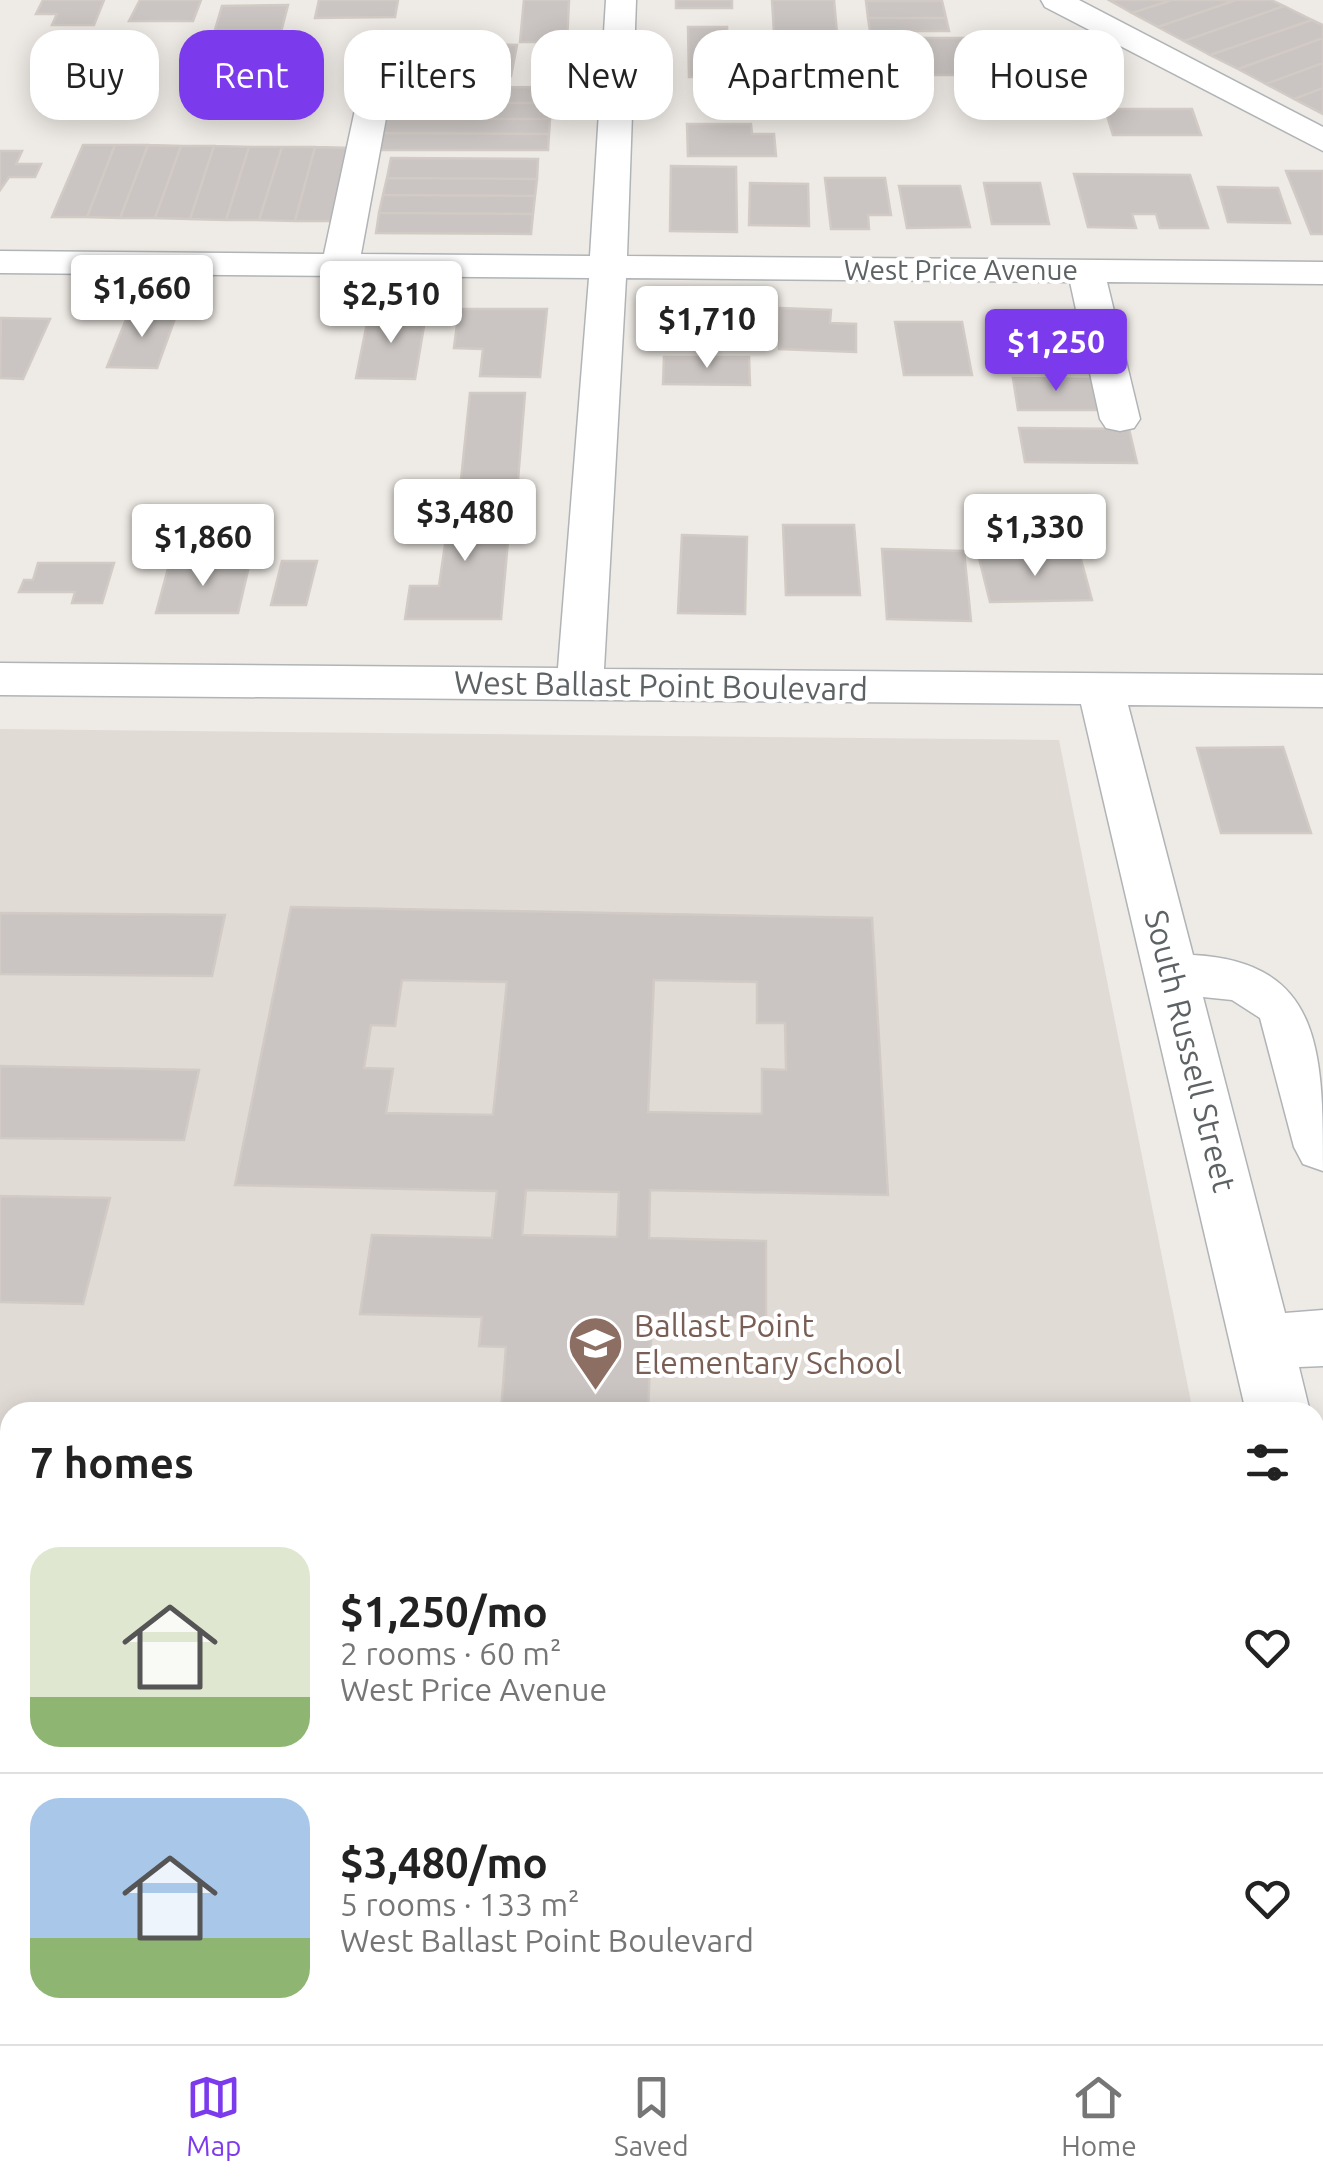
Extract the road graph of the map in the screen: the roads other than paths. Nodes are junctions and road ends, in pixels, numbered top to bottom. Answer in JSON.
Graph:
{"nodes":[{"id":1,"x":621,"y":0,"type":"edge"},
{"id":2,"x":1056,"y":0,"type":"edge"},
{"id":3,"x":369,"y":120,"type":"edge"},
{"id":4,"x":1323,"y":141,"type":"edge"},
{"id":5,"x":0,"y":262,"type":"edge"},
{"id":6,"x":340,"y":265,"type":"junction"},
{"id":7,"x":608,"y":268,"type":"junction"},
{"id":8,"x":1086,"y":271,"type":"junction"},
{"id":9,"x":1323,"y":273,"type":"edge"},
{"id":10,"x":1120,"y":418,"type":"dead end"},
{"id":11,"x":0,"y":680,"type":"edge"},
{"id":12,"x":580,"y":685,"type":"junction"},
{"id":13,"x":1101,"y":690,"type":"junction"},
{"id":14,"x":1323,"y":691,"type":"edge"},
{"id":15,"x":1171,"y":974,"type":"junction"},
{"id":16,"x":1323,"y":1147,"type":"edge"},
{"id":17,"x":1323,"y":1338,"type":"edge"},
{"id":18,"x":1262,"y":1342,"type":"junction"},
{"id":19,"x":1276,"y":1402,"type":"edge"}],
"edges":[{"from":1,"to":7,"type":"street"},
{"from":2,"to":4,"type":"street"},
{"from":3,"to":6,"type":"street"},
{"from":5,"to":6,"type":"street","name":"West Price Avenue"},
{"from":6,"to":7,"type":"street","name":"West Price Avenue"},
{"from":7,"to":8,"type":"street","name":"West Price Avenue"},
{"from":7,"to":12,"type":"street"},
{"from":8,"to":9,"type":"street","name":"West Price Avenue"},
{"from":8,"to":10,"type":"street"},
{"from":11,"to":12,"type":"street","name":"West Ballast Point Boulevard"},
{"from":12,"to":13,"type":"street","name":"West Ballast Point Boulevard"},
{"from":13,"to":14,"type":"street","name":"West Ballast Point Boulevard"},
{"from":13,"to":15,"type":"street","name":"South Russell Street"},
{"from":15,"to":16,"type":"street"},
{"from":15,"to":18,"type":"street","name":"South Russell Street"},
{"from":17,"to":18,"type":"street"},
{"from":18,"to":19,"type":"street","name":"South Russell Street"}]}
